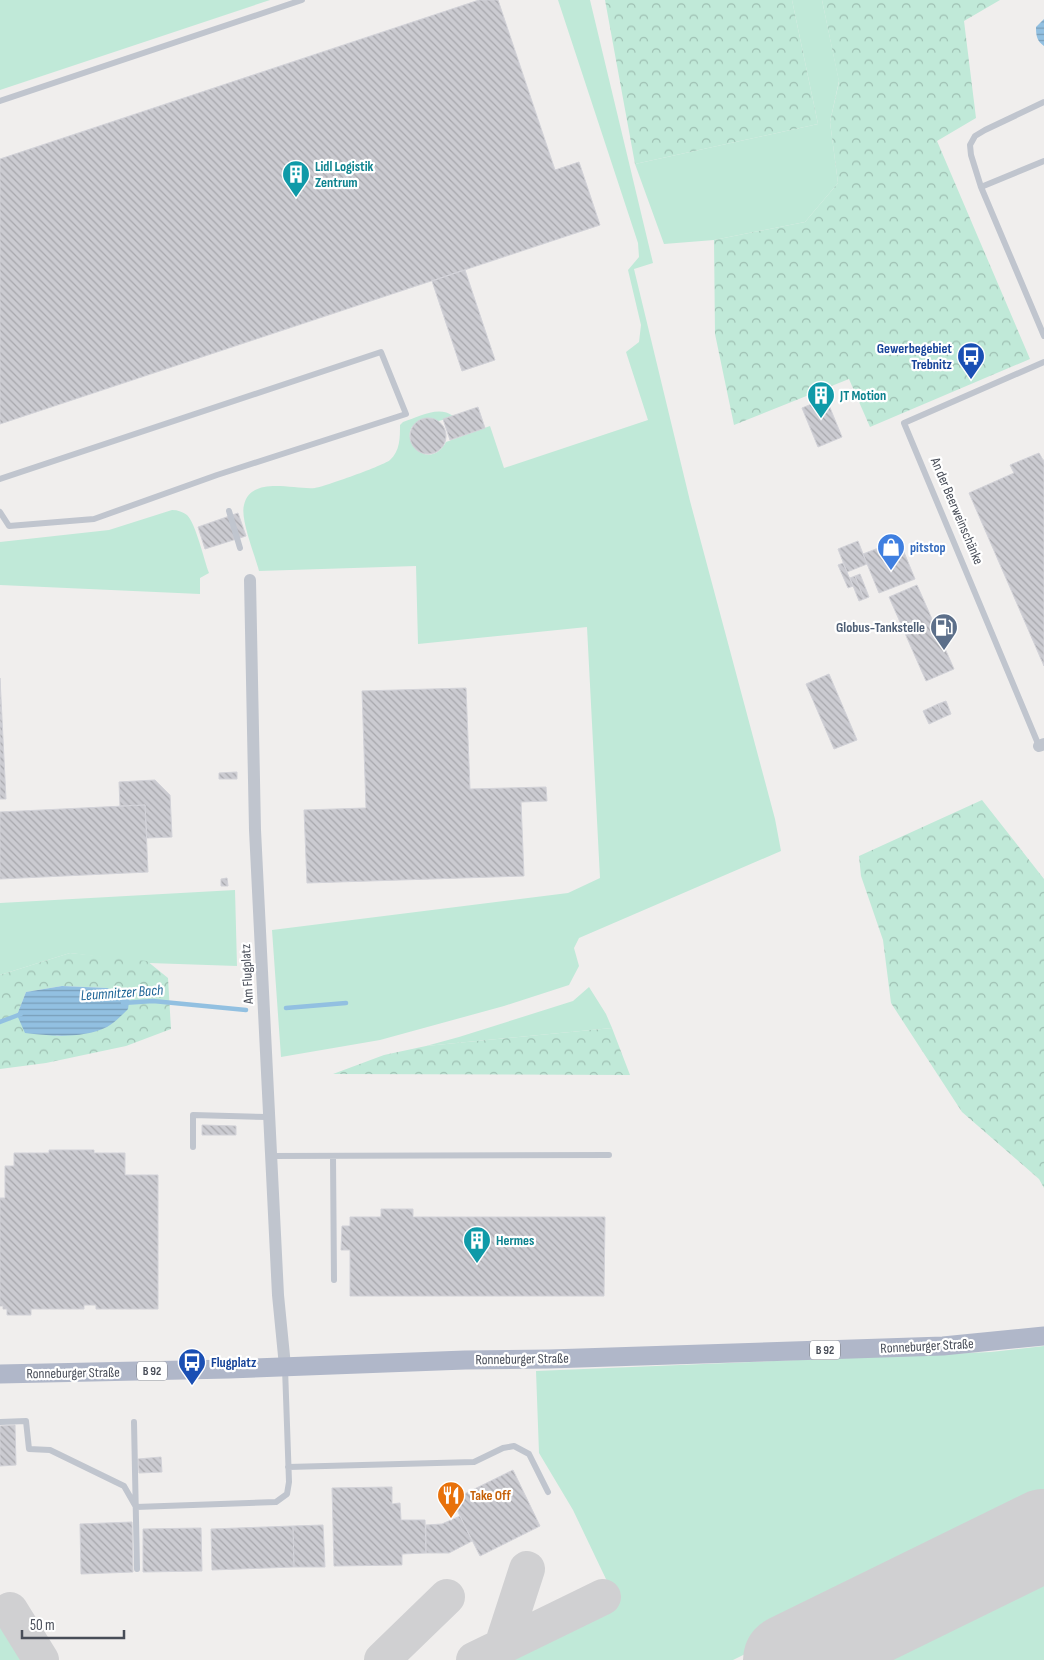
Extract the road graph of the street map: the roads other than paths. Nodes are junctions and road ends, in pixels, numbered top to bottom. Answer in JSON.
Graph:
{"nodes":[{"id":1,"x":302,"y":0,"type":"edge"},
{"id":2,"x":0,"y":101,"type":"edge"},
{"id":3,"x":1044,"y":102,"type":"edge"},
{"id":4,"x":1044,"y":161,"type":"edge"},
{"id":5,"x":981,"y":187,"type":"junction"},
{"id":6,"x":1044,"y":336,"type":"edge"},
{"id":7,"x":1044,"y":362,"type":"edge"},
{"id":8,"x":0,"y":479,"type":"edge"},
{"id":9,"x":228,"y":511,"type":"dead end"},
{"id":10,"x":0,"y":512,"type":"edge"},
{"id":11,"x":240,"y":548,"type":"dead end"},
{"id":12,"x":250,"y":580,"type":"dead end"},
{"id":13,"x":1041,"y":745,"type":"edge"},
{"id":14,"x":268,"y":1116,"type":"junction"},
{"id":15,"x":193,"y":1146,"type":"dead end"},
{"id":16,"x":610,"y":1155,"type":"dead end"},
{"id":17,"x":272,"y":1156,"type":"junction"},
{"id":18,"x":333,"y":1156,"type":"junction"},
{"id":19,"x":334,"y":1280,"type":"dead end"},
{"id":20,"x":1044,"y":1336,"type":"edge"},
{"id":21,"x":285,"y":1366,"type":"junction"},
{"id":22,"x":0,"y":1374,"type":"edge"},
{"id":23,"x":0,"y":1422,"type":"edge"},
{"id":24,"x":134,"y":1422,"type":"dead end"},
{"id":25,"x":288,"y":1468,"type":"junction"},
{"id":26,"x":548,"y":1492,"type":"dead end"},
{"id":27,"x":136,"y":1507,"type":"junction"},
{"id":28,"x":136,"y":1569,"type":"dead end"}],
"edges":[{"from":1,"to":2,"type":"lane"},
{"from":3,"to":5,"type":"lane"},
{"from":4,"to":5,"type":"lane"},
{"from":5,"to":6,"type":"lane"},
{"from":7,"to":13,"type":"lane","name":"An der Beerweinschänke"},
{"from":8,"to":10,"type":"lane"},
{"from":9,"to":11,"type":"lane"},
{"from":12,"to":14,"type":"street","name":"Am Flugplatz"},
{"from":14,"to":15,"type":"lane"},
{"from":14,"to":17,"type":"street","name":"Am Flugplatz"},
{"from":16,"to":18,"type":"lane"},
{"from":17,"to":18,"type":"lane"},
{"from":17,"to":21,"type":"street","name":"Am Flugplatz"},
{"from":18,"to":19,"type":"lane"},
{"from":20,"to":21,"type":"main road","name":"Ronneburger Straße","number":"B 92"},
{"from":21,"to":22,"type":"main road","name":"Ronneburger Straße","number":"B 92"},
{"from":21,"to":25,"type":"lane"},
{"from":23,"to":27,"type":"lane"},
{"from":24,"to":27,"type":"lane"},
{"from":25,"to":26,"type":"lane"},
{"from":25,"to":27,"type":"lane"},
{"from":27,"to":28,"type":"lane"}]}
